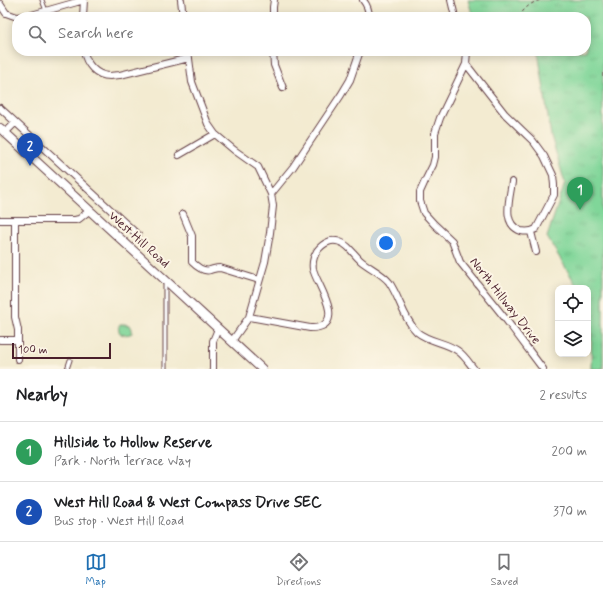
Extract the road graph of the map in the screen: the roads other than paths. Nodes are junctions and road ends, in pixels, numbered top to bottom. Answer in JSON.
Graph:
{"nodes":[{"id":1,"x":42,"y":0,"type":"edge"},
{"id":2,"x":84,"y":0,"type":"edge"},
{"id":3,"x":180,"y":0,"type":"edge"},
{"id":4,"x":274,"y":0,"type":"edge"},
{"id":5,"x":363,"y":0,"type":"edge"},
{"id":6,"x":451,"y":0,"type":"edge"},
{"id":7,"x":0,"y":4,"type":"edge"},
{"id":8,"x":46,"y":11,"type":"junction"},
{"id":9,"x":42,"y":12,"type":"edge"},
{"id":10,"x":84,"y":12,"type":"edge"},
{"id":11,"x":182,"y":12,"type":"edge"},
{"id":12,"x":273,"y":12,"type":"edge"},
{"id":13,"x":369,"y":12,"type":"edge"},
{"id":14,"x":454,"y":12,"type":"edge"},
{"id":15,"x":12,"y":15,"type":"edge"},
{"id":16,"x":85,"y":56,"type":"edge"},
{"id":17,"x":182,"y":56,"type":"edge"},
{"id":18,"x":188,"y":56,"type":"edge"},
{"id":19,"x":274,"y":56,"type":"edge"},
{"id":20,"x":358,"y":56,"type":"edge"},
{"id":21,"x":467,"y":56,"type":"edge"},
{"id":22,"x":466,"y":64,"type":"junction"},
{"id":23,"x":282,"y":88,"type":"dead end"},
{"id":24,"x":0,"y":108,"type":"edge"},
{"id":25,"x":15,"y":122,"type":"junction"},
{"id":26,"x":2,"y":130,"type":"edge"},
{"id":27,"x":215,"y":134,"type":"junction"},
{"id":28,"x":178,"y":155,"type":"dead end"},
{"id":29,"x":512,"y":182,"type":"dead end"},
{"id":30,"x":271,"y":194,"type":"junction"},
{"id":31,"x":90,"y":211,"type":"junction"},
{"id":32,"x":183,"y":214,"type":"dead end"},
{"id":33,"x":0,"y":220,"type":"edge"},
{"id":34,"x":15,"y":220,"type":"junction"},
{"id":35,"x":531,"y":232,"type":"junction"},
{"id":36,"x":138,"y":235,"type":"dead end"},
{"id":37,"x":536,"y":252,"type":"dead end"},
{"id":38,"x":165,"y":280,"type":"junction"},
{"id":39,"x":259,"y":280,"type":"junction"},
{"id":40,"x":249,"y":317,"type":"junction"},
{"id":41,"x":218,"y":329,"type":"junction"},
{"id":42,"x":0,"y":340,"type":"edge"},
{"id":43,"x":18,"y":340,"type":"junction"},
{"id":44,"x":232,"y":341,"type":"junction"},
{"id":45,"x":18,"y":359,"type":"dead end"},
{"id":46,"x":70,"y":360,"type":"dead end"},
{"id":47,"x":67,"y":369,"type":"edge"},
{"id":48,"x":165,"y":369,"type":"edge"},
{"id":49,"x":212,"y":369,"type":"edge"},
{"id":50,"x":262,"y":369,"type":"edge"},
{"id":51,"x":474,"y":369,"type":"edge"},
{"id":52,"x":543,"y":369,"type":"edge"}],
"edges":[{"from":1,"to":8,"type":"lane"},
{"from":2,"to":8,"type":"street"},
{"from":2,"to":10,"type":"street"},
{"from":3,"to":11,"type":"street"},
{"from":4,"to":12,"type":"street"},
{"from":5,"to":13,"type":"street"},
{"from":6,"to":14,"type":"street"},
{"from":7,"to":15,"type":"street"},
{"from":8,"to":9,"type":"street"},
{"from":16,"to":17,"type":"street"},
{"from":18,"to":27,"type":"street"},
{"from":19,"to":23,"type":"street"},
{"from":20,"to":30,"type":"street"},
{"from":21,"to":22,"type":"street","name":"North Hillway Drive"},
{"from":22,"to":35,"type":"street"},
{"from":22,"to":52,"type":"street","name":"North Hillway Drive"},
{"from":24,"to":25,"type":"street"},
{"from":25,"to":26,"type":"street"},
{"from":25,"to":36,"type":"street"},
{"from":26,"to":31,"type":"street","name":"West Hill Road"},
{"from":27,"to":28,"type":"street"},
{"from":27,"to":30,"type":"street"},
{"from":29,"to":35,"type":"street"},
{"from":30,"to":39,"type":"street"},
{"from":31,"to":34,"type":"street"},
{"from":31,"to":38,"type":"street","name":"West Hill Road"},
{"from":32,"to":39,"type":"street"},
{"from":33,"to":34,"type":"street"},
{"from":34,"to":43,"type":"street"},
{"from":35,"to":37,"type":"street"},
{"from":38,"to":41,"type":"street","name":"West Hill Road"},
{"from":38,"to":48,"type":"lane"},
{"from":39,"to":40,"type":"street"},
{"from":40,"to":44,"type":"street"},
{"from":40,"to":51,"type":"street"},
{"from":41,"to":44,"type":"street","name":"West Hill Road"},
{"from":41,"to":49,"type":"street"},
{"from":42,"to":43,"type":"street"},
{"from":43,"to":45,"type":"street"},
{"from":44,"to":50,"type":"street","name":"West Hill Road"},
{"from":46,"to":47,"type":"lane"}]}
